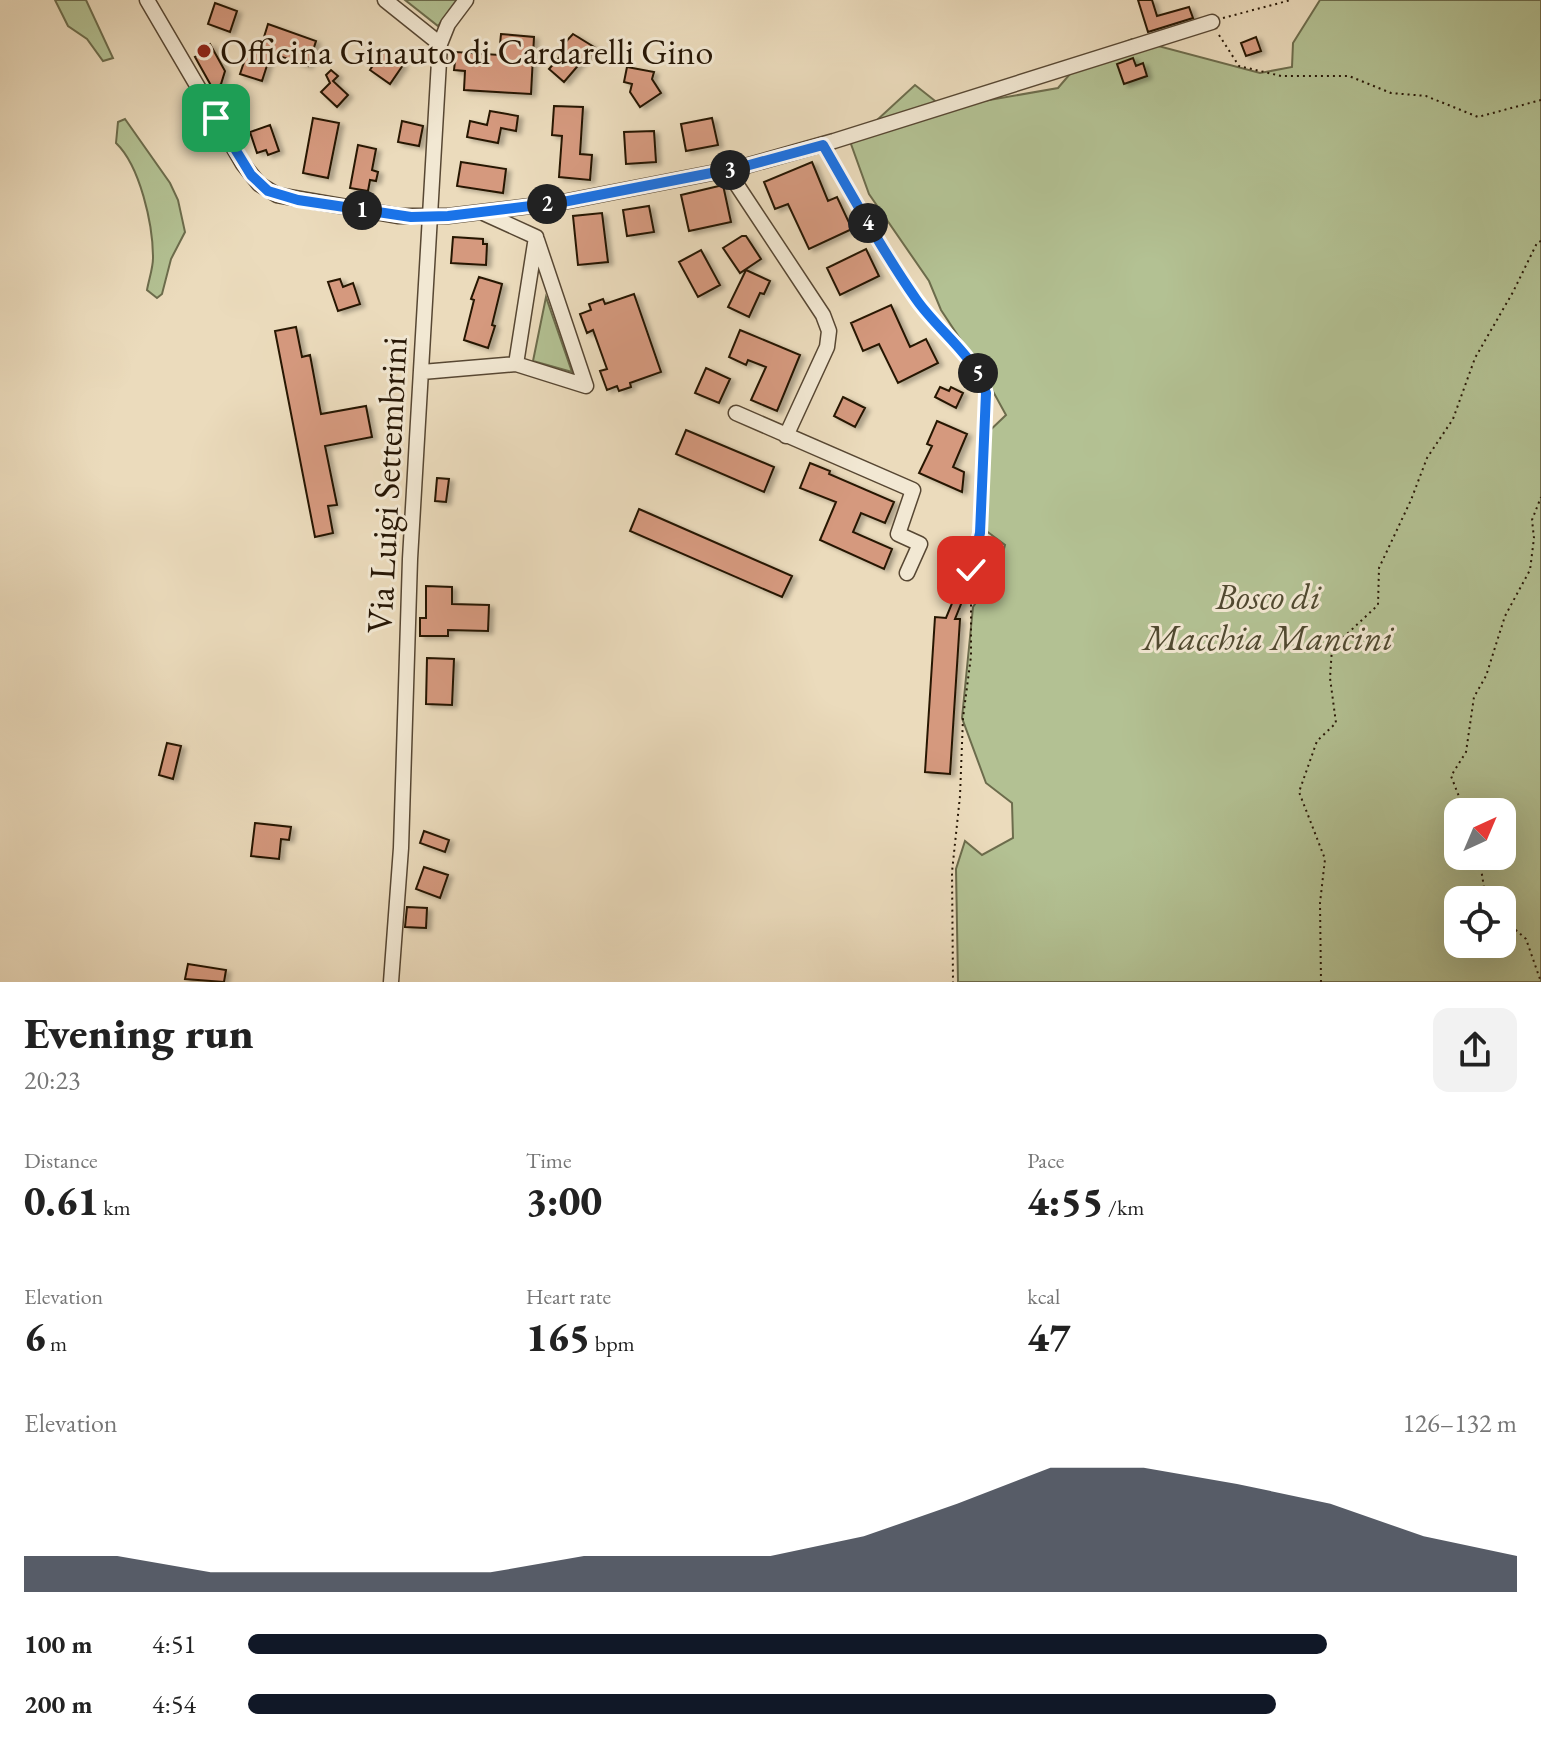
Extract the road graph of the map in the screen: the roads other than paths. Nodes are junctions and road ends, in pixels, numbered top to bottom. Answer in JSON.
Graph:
{"nodes":[{"id":1,"x":147,"y":0,"type":"edge"},
{"id":2,"x":385,"y":0,"type":"edge"},
{"id":3,"x":466,"y":0,"type":"edge"},
{"id":4,"x":1212,"y":22,"type":"road end"},
{"id":5,"x":440,"y":44,"type":"junction"},
{"id":6,"x":727,"y":170,"type":"junction"},
{"id":7,"x":481,"y":212,"type":"junction"},
{"id":8,"x":429,"y":217,"type":"junction"},
{"id":9,"x":536,"y":237,"type":"junction"},
{"id":10,"x":516,"y":364,"type":"junction"},
{"id":11,"x":422,"y":372,"type":"junction"},
{"id":12,"x":736,"y":413,"type":"dead end"},
{"id":13,"x":786,"y":436,"type":"junction"},
{"id":14,"x":907,"y":573,"type":"dead end"},
{"id":15,"x":391,"y":982,"type":"edge"}],
"edges":[{"from":1,"to":8,"type":"street"},
{"from":2,"to":5,"type":"street"},
{"from":3,"to":5,"type":"street","name":"Via Luigi Settembrini"},
{"from":4,"to":6,"type":"street"},
{"from":5,"to":8,"type":"street","name":"Via Luigi Settembrini"},
{"from":6,"to":7,"type":"street"},
{"from":6,"to":13,"type":"street"},
{"from":7,"to":8,"type":"street"},
{"from":7,"to":9,"type":"street"},
{"from":8,"to":11,"type":"street","name":"Via Luigi Settembrini"},
{"from":9,"to":10,"type":"street"},
{"from":9,"to":10,"type":"street"},
{"from":10,"to":11,"type":"street"},
{"from":11,"to":15,"type":"street","name":"Via Luigi Settembrini"},
{"from":12,"to":13,"type":"street"},
{"from":13,"to":14,"type":"street"}]}
